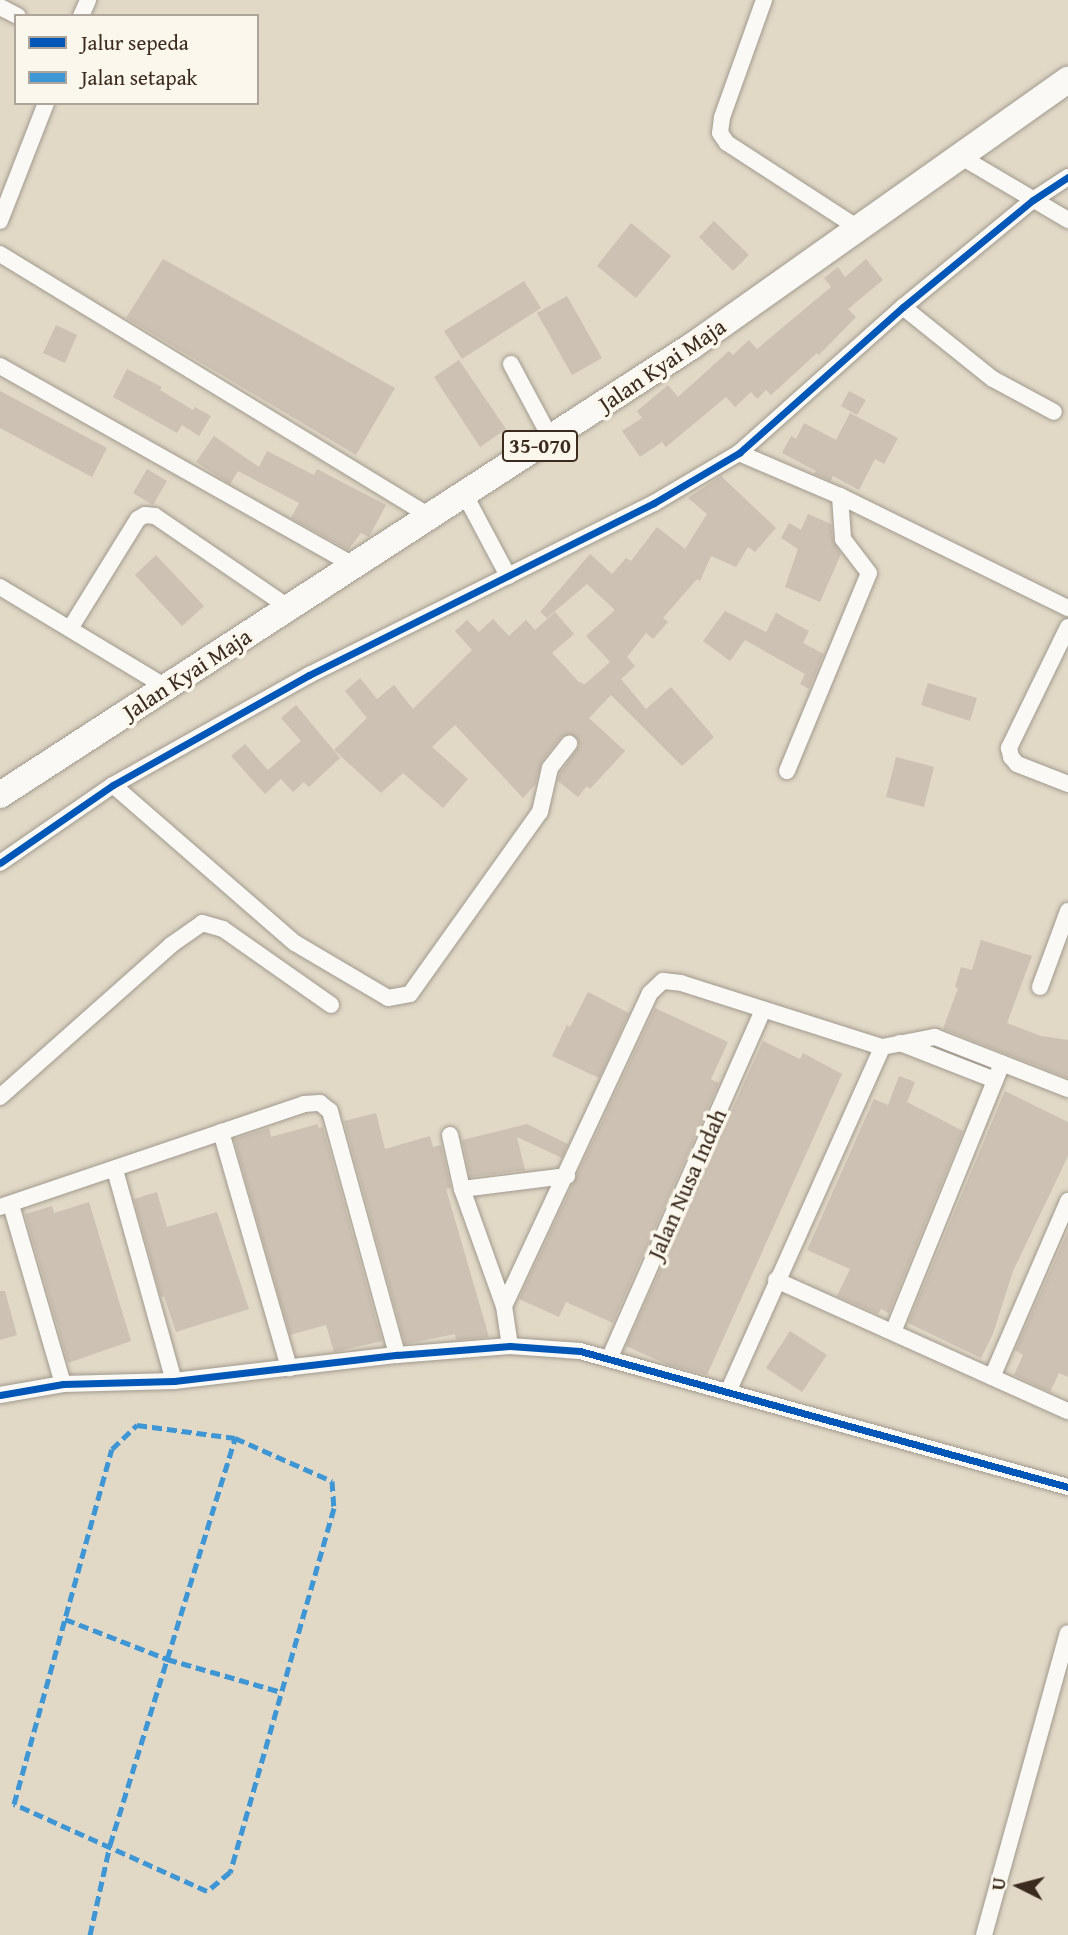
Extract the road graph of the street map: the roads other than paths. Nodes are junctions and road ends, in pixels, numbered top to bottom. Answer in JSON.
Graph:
{"nodes":[{"id":1,"x":764,"y":0,"type":"edge"},
{"id":2,"x":1068,"y":80,"type":"edge"},
{"id":3,"x":45,"y":105,"type":"edge"},
{"id":4,"x":958,"y":155,"type":"junction"},
{"id":5,"x":1068,"y":177,"type":"edge"},
{"id":6,"x":1026,"y":196,"type":"junction"},
{"id":7,"x":0,"y":220,"type":"edge"},
{"id":8,"x":1068,"y":220,"type":"edge"},
{"id":9,"x":858,"y":228,"type":"junction"},
{"id":10,"x":0,"y":254,"type":"edge"},
{"id":11,"x":903,"y":307,"type":"junction"},
{"id":12,"x":511,"y":363,"type":"dead end"},
{"id":13,"x":0,"y":366,"type":"edge"},
{"id":14,"x":1054,"y":412,"type":"dead end"},
{"id":15,"x":551,"y":439,"type":"junction"},
{"id":16,"x":739,"y":453,"type":"junction"},
{"id":17,"x":465,"y":495,"type":"junction"},
{"id":18,"x":840,"y":496,"type":"junction"},
{"id":19,"x":431,"y":517,"type":"junction"},
{"id":20,"x":356,"y":567,"type":"junction"},
{"id":21,"x":508,"y":576,"type":"junction"},
{"id":22,"x":0,"y":587,"type":"edge"},
{"id":23,"x":1068,"y":608,"type":"edge"},
{"id":24,"x":291,"y":609,"type":"junction"},
{"id":25,"x":71,"y":627,"type":"junction"},
{"id":26,"x":1068,"y":627,"type":"edge"},
{"id":27,"x":164,"y":686,"type":"junction"},
{"id":28,"x":569,"y":744,"type":"dead end"},
{"id":29,"x":787,"y":771,"type":"dead end"},
{"id":30,"x":1068,"y":784,"type":"edge"},
{"id":31,"x":113,"y":785,"type":"junction"},
{"id":32,"x":0,"y":795,"type":"edge"},
{"id":33,"x":0,"y":863,"type":"edge"},
{"id":34,"x":1068,"y":911,"type":"edge"},
{"id":35,"x":1041,"y":987,"type":"dead end"},
{"id":36,"x":331,"y":1005,"type":"dead end"},
{"id":37,"x":763,"y":1010,"type":"junction"},
{"id":38,"x":900,"y":1043,"type":"junction"},
{"id":39,"x":881,"y":1046,"type":"junction"},
{"id":40,"x":1002,"y":1063,"type":"junction"},
{"id":41,"x":995,"y":1080,"type":"junction"},
{"id":42,"x":1068,"y":1089,"type":"edge"},
{"id":43,"x":0,"y":1097,"type":"edge"},
{"id":44,"x":221,"y":1132,"type":"junction"},
{"id":45,"x":450,"y":1135,"type":"dead end"},
{"id":46,"x":116,"y":1170,"type":"junction"},
{"id":47,"x":567,"y":1176,"type":"junction"},
{"id":48,"x":463,"y":1189,"type":"junction"},
{"id":49,"x":1068,"y":1201,"type":"edge"},
{"id":50,"x":6,"y":1206,"type":"edge"},
{"id":51,"x":776,"y":1280,"type":"junction"},
{"id":52,"x":504,"y":1306,"type":"junction"},
{"id":53,"x":893,"y":1332,"type":"junction"},
{"id":54,"x":510,"y":1346,"type":"junction"},
{"id":55,"x":397,"y":1355,"type":"junction"},
{"id":56,"x":610,"y":1357,"type":"junction"},
{"id":57,"x":289,"y":1368,"type":"junction"},
{"id":58,"x":992,"y":1377,"type":"junction"},
{"id":59,"x":174,"y":1381,"type":"junction"},
{"id":60,"x":64,"y":1384,"type":"junction"},
{"id":61,"x":727,"y":1392,"type":"junction"},
{"id":62,"x":0,"y":1395,"type":"edge"},
{"id":63,"x":1068,"y":1411,"type":"edge"},
{"id":64,"x":1066,"y":1482,"type":"edge"},
{"id":65,"x":1068,"y":1633,"type":"edge"},
{"id":66,"x":984,"y":1935,"type":"edge"}],
"edges":[{"from":1,"to":9,"type":"street"},
{"from":2,"to":4,"type":"main road","name":"Jalan Kyai Maja","number":"35-070"},
{"from":3,"to":7,"type":"street"},
{"from":4,"to":6,"type":"street"},
{"from":4,"to":9,"type":"main road","name":"Jalan Kyai Maja","number":"35-070"},
{"from":5,"to":6,"type":"street"},
{"from":6,"to":8,"type":"street"},
{"from":6,"to":11,"type":"street"},
{"from":9,"to":15,"type":"main road","name":"Jalan Kyai Maja","number":"35-070"},
{"from":10,"to":19,"type":"street"},
{"from":11,"to":14,"type":"street"},
{"from":11,"to":16,"type":"street"},
{"from":12,"to":15,"type":"street"},
{"from":13,"to":20,"type":"street"},
{"from":15,"to":17,"type":"main road","name":"Jalan Kyai Maja","number":"35-070"},
{"from":16,"to":18,"type":"street"},
{"from":16,"to":21,"type":"street"},
{"from":17,"to":19,"type":"main road","name":"Jalan Kyai Maja","number":"35-070"},
{"from":17,"to":21,"type":"street"},
{"from":18,"to":23,"type":"street"},
{"from":18,"to":29,"type":"street"},
{"from":19,"to":20,"type":"main road","name":"Jalan Kyai Maja","number":"35-070"},
{"from":20,"to":24,"type":"main road","name":"Jalan Kyai Maja","number":"35-070"},
{"from":21,"to":31,"type":"street"},
{"from":22,"to":25,"type":"street"},
{"from":24,"to":25,"type":"street"},
{"from":24,"to":27,"type":"main road","name":"Jalan Kyai Maja","number":"35-070"},
{"from":25,"to":27,"type":"street"},
{"from":26,"to":30,"type":"street"},
{"from":27,"to":32,"type":"main road","name":"Jalan Kyai Maja","number":"35-070"},
{"from":28,"to":31,"type":"street"},
{"from":31,"to":33,"type":"street"},
{"from":34,"to":35,"type":"street"},
{"from":36,"to":43,"type":"street"},
{"from":37,"to":39,"type":"street"},
{"from":37,"to":47,"type":"street"},
{"from":37,"to":56,"type":"street","name":"Jalan Nusa Indah"},
{"from":38,"to":39,"type":"street"},
{"from":38,"to":40,"type":"street"},
{"from":38,"to":41,"type":"street"},
{"from":39,"to":51,"type":"street"},
{"from":40,"to":41,"type":"street"},
{"from":40,"to":42,"type":"street"},
{"from":41,"to":53,"type":"street"},
{"from":44,"to":46,"type":"street"},
{"from":44,"to":55,"type":"street"},
{"from":44,"to":57,"type":"street"},
{"from":45,"to":48,"type":"street"},
{"from":46,"to":50,"type":"street"},
{"from":46,"to":59,"type":"street"},
{"from":47,"to":48,"type":"street"},
{"from":47,"to":52,"type":"street"},
{"from":48,"to":52,"type":"street"},
{"from":49,"to":58,"type":"street"},
{"from":50,"to":60,"type":"street"},
{"from":51,"to":53,"type":"street"},
{"from":51,"to":61,"type":"street"},
{"from":52,"to":54,"type":"street"},
{"from":53,"to":58,"type":"street"},
{"from":54,"to":55,"type":"street"},
{"from":54,"to":56,"type":"street"},
{"from":55,"to":57,"type":"street"},
{"from":56,"to":61,"type":"street"},
{"from":57,"to":59,"type":"street"},
{"from":58,"to":63,"type":"street"},
{"from":59,"to":60,"type":"street"},
{"from":60,"to":62,"type":"street"},
{"from":61,"to":64,"type":"street"},
{"from":65,"to":66,"type":"street"}]}
